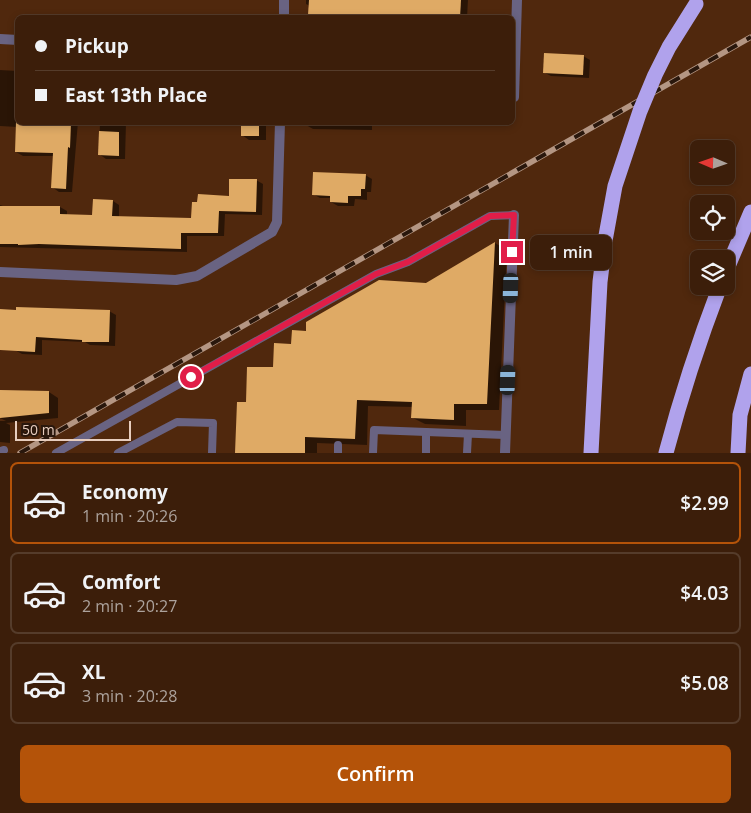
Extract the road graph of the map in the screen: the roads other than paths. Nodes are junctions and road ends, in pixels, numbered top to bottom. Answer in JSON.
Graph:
{"nodes":[{"id":1,"x":284,"y":0,"type":"edge"},
{"id":2,"x":517,"y":0,"type":"edge"},
{"id":3,"x":697,"y":2,"type":"edge"},
{"id":4,"x":284,"y":15,"type":"edge"},
{"id":5,"x":0,"y":39,"type":"edge"},
{"id":6,"x":515,"y":39,"type":"edge"},
{"id":7,"x":15,"y":40,"type":"edge"},
{"id":8,"x":280,"y":125,"type":"edge"},
{"id":9,"x":751,"y":212,"type":"edge"},
{"id":10,"x":514,"y":215,"type":"joint"},
{"id":11,"x":735,"y":250,"type":"edge"},
{"id":12,"x":0,"y":272,"type":"edge"},
{"id":13,"x":717,"y":295,"type":"edge"},
{"id":14,"x":751,"y":374,"type":"edge"},
{"id":15,"x":426,"y":432,"type":"junction"},
{"id":16,"x":468,"y":434,"type":"junction"},
{"id":17,"x":505,"y":435,"type":"junction"},
{"id":18,"x":56,"y":453,"type":"edge"},
{"id":19,"x":118,"y":453,"type":"edge"},
{"id":20,"x":212,"y":453,"type":"edge"},
{"id":21,"x":373,"y":453,"type":"edge"},
{"id":22,"x":426,"y":453,"type":"edge"},
{"id":23,"x":467,"y":453,"type":"edge"},
{"id":24,"x":504,"y":453,"type":"edge"},
{"id":25,"x":591,"y":453,"type":"edge"},
{"id":26,"x":666,"y":453,"type":"edge"},
{"id":27,"x":738,"y":453,"type":"edge"}],
"edges":[{"from":1,"to":4,"type":"street"},
{"from":2,"to":6,"type":"street"},
{"from":3,"to":25,"type":"highway","bridge":true},
{"from":5,"to":7,"type":"street"},
{"from":8,"to":12,"type":"street"},
{"from":9,"to":11,"type":"highway"},
{"from":10,"to":17,"type":"street"},
{"from":10,"to":18,"type":"lane"},
{"from":13,"to":26,"type":"highway"},
{"from":14,"to":27,"type":"highway"},
{"from":15,"to":16,"type":"lane"},
{"from":15,"to":21,"type":"lane"},
{"from":15,"to":22,"type":"lane"},
{"from":16,"to":17,"type":"lane"},
{"from":16,"to":23,"type":"lane"},
{"from":17,"to":24,"type":"street"},
{"from":19,"to":20,"type":"lane"}]}
